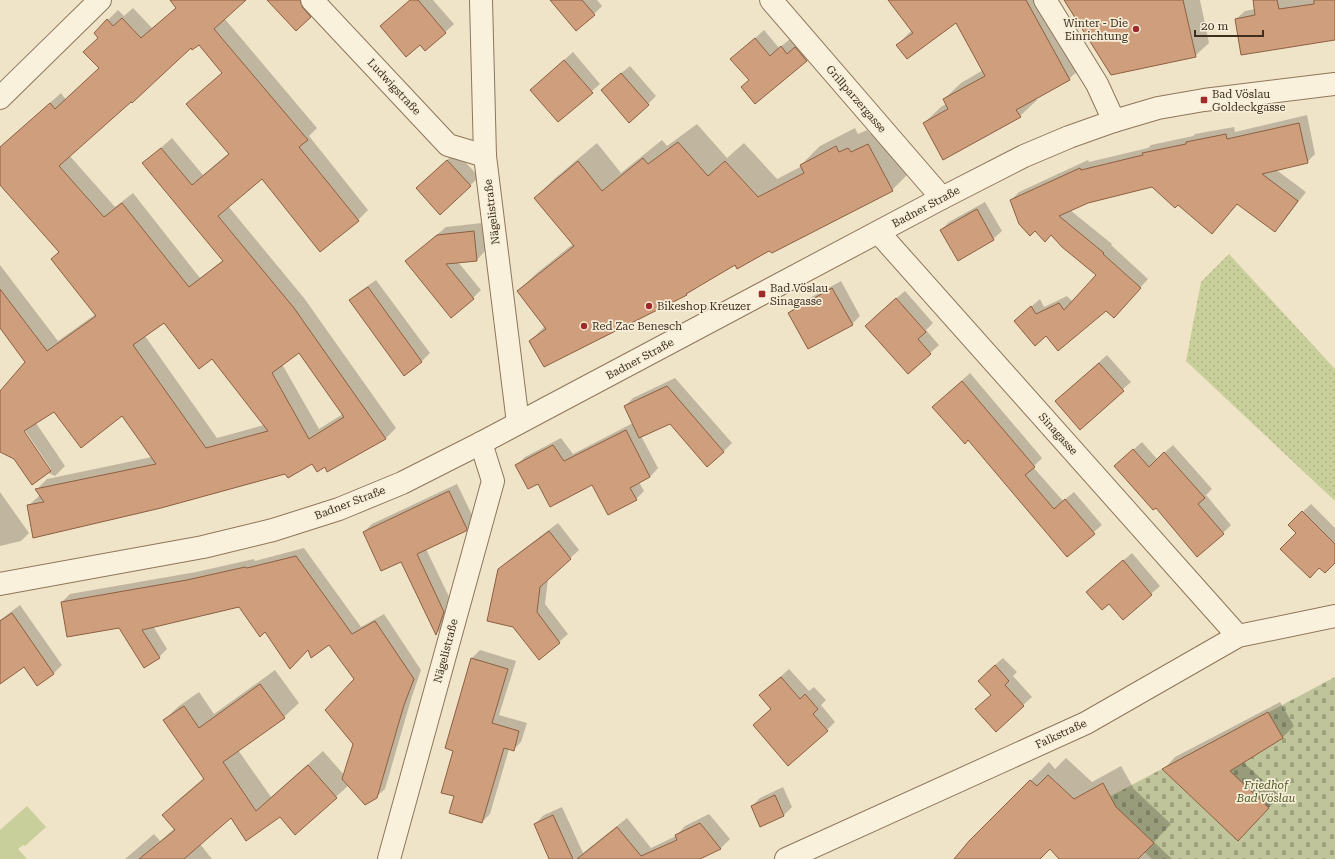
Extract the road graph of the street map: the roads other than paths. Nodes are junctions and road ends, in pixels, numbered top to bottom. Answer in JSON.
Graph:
{"nodes":[{"id":1,"x":100,"y":0,"type":"edge"},
{"id":2,"x":312,"y":0,"type":"edge"},
{"id":3,"x":481,"y":0,"type":"edge"},
{"id":4,"x":771,"y":0,"type":"edge"},
{"id":5,"x":1045,"y":0,"type":"edge"},
{"id":6,"x":1335,"y":84,"type":"edge"},
{"id":7,"x":0,"y":98,"type":"edge"},
{"id":8,"x":1114,"y":121,"type":"junction"},
{"id":9,"x":486,"y":156,"type":"junction"},
{"id":10,"x":942,"y":198,"type":"junction"},
{"id":11,"x":879,"y":232,"type":"junction"},
{"id":12,"x":518,"y":423,"type":"junction"},
{"id":13,"x":481,"y":443,"type":"junction"},
{"id":14,"x":0,"y":584,"type":"edge"},
{"id":15,"x":1335,"y":616,"type":"edge"},
{"id":16,"x":1238,"y":636,"type":"junction"},
{"id":17,"x":389,"y":859,"type":"edge"},
{"id":18,"x":786,"y":859,"type":"edge"}],
"edges":[{"from":1,"to":7,"type":"street"},
{"from":2,"to":9,"type":"street","name":"Ludwigstraße"},
{"from":3,"to":9,"type":"street","name":"Nägelistraße"},
{"from":4,"to":10,"type":"street","name":"Grillparzergasse"},
{"from":5,"to":8,"type":"street"},
{"from":6,"to":8,"type":"street","name":"Badner Straße"},
{"from":8,"to":10,"type":"street","name":"Badner Straße"},
{"from":9,"to":12,"type":"street","name":"Nägelistraße"},
{"from":10,"to":11,"type":"street","name":"Badner Straße"},
{"from":11,"to":12,"type":"street","name":"Badner Straße"},
{"from":11,"to":16,"type":"street","name":"Sinagasse"},
{"from":12,"to":13,"type":"street","name":"Badner Straße"},
{"from":13,"to":14,"type":"street","name":"Badner Straße"},
{"from":13,"to":17,"type":"street","name":"Nägelistraße"},
{"from":15,"to":16,"type":"street","name":"Falkstraße"},
{"from":16,"to":18,"type":"street","name":"Falkstraße"}]}
